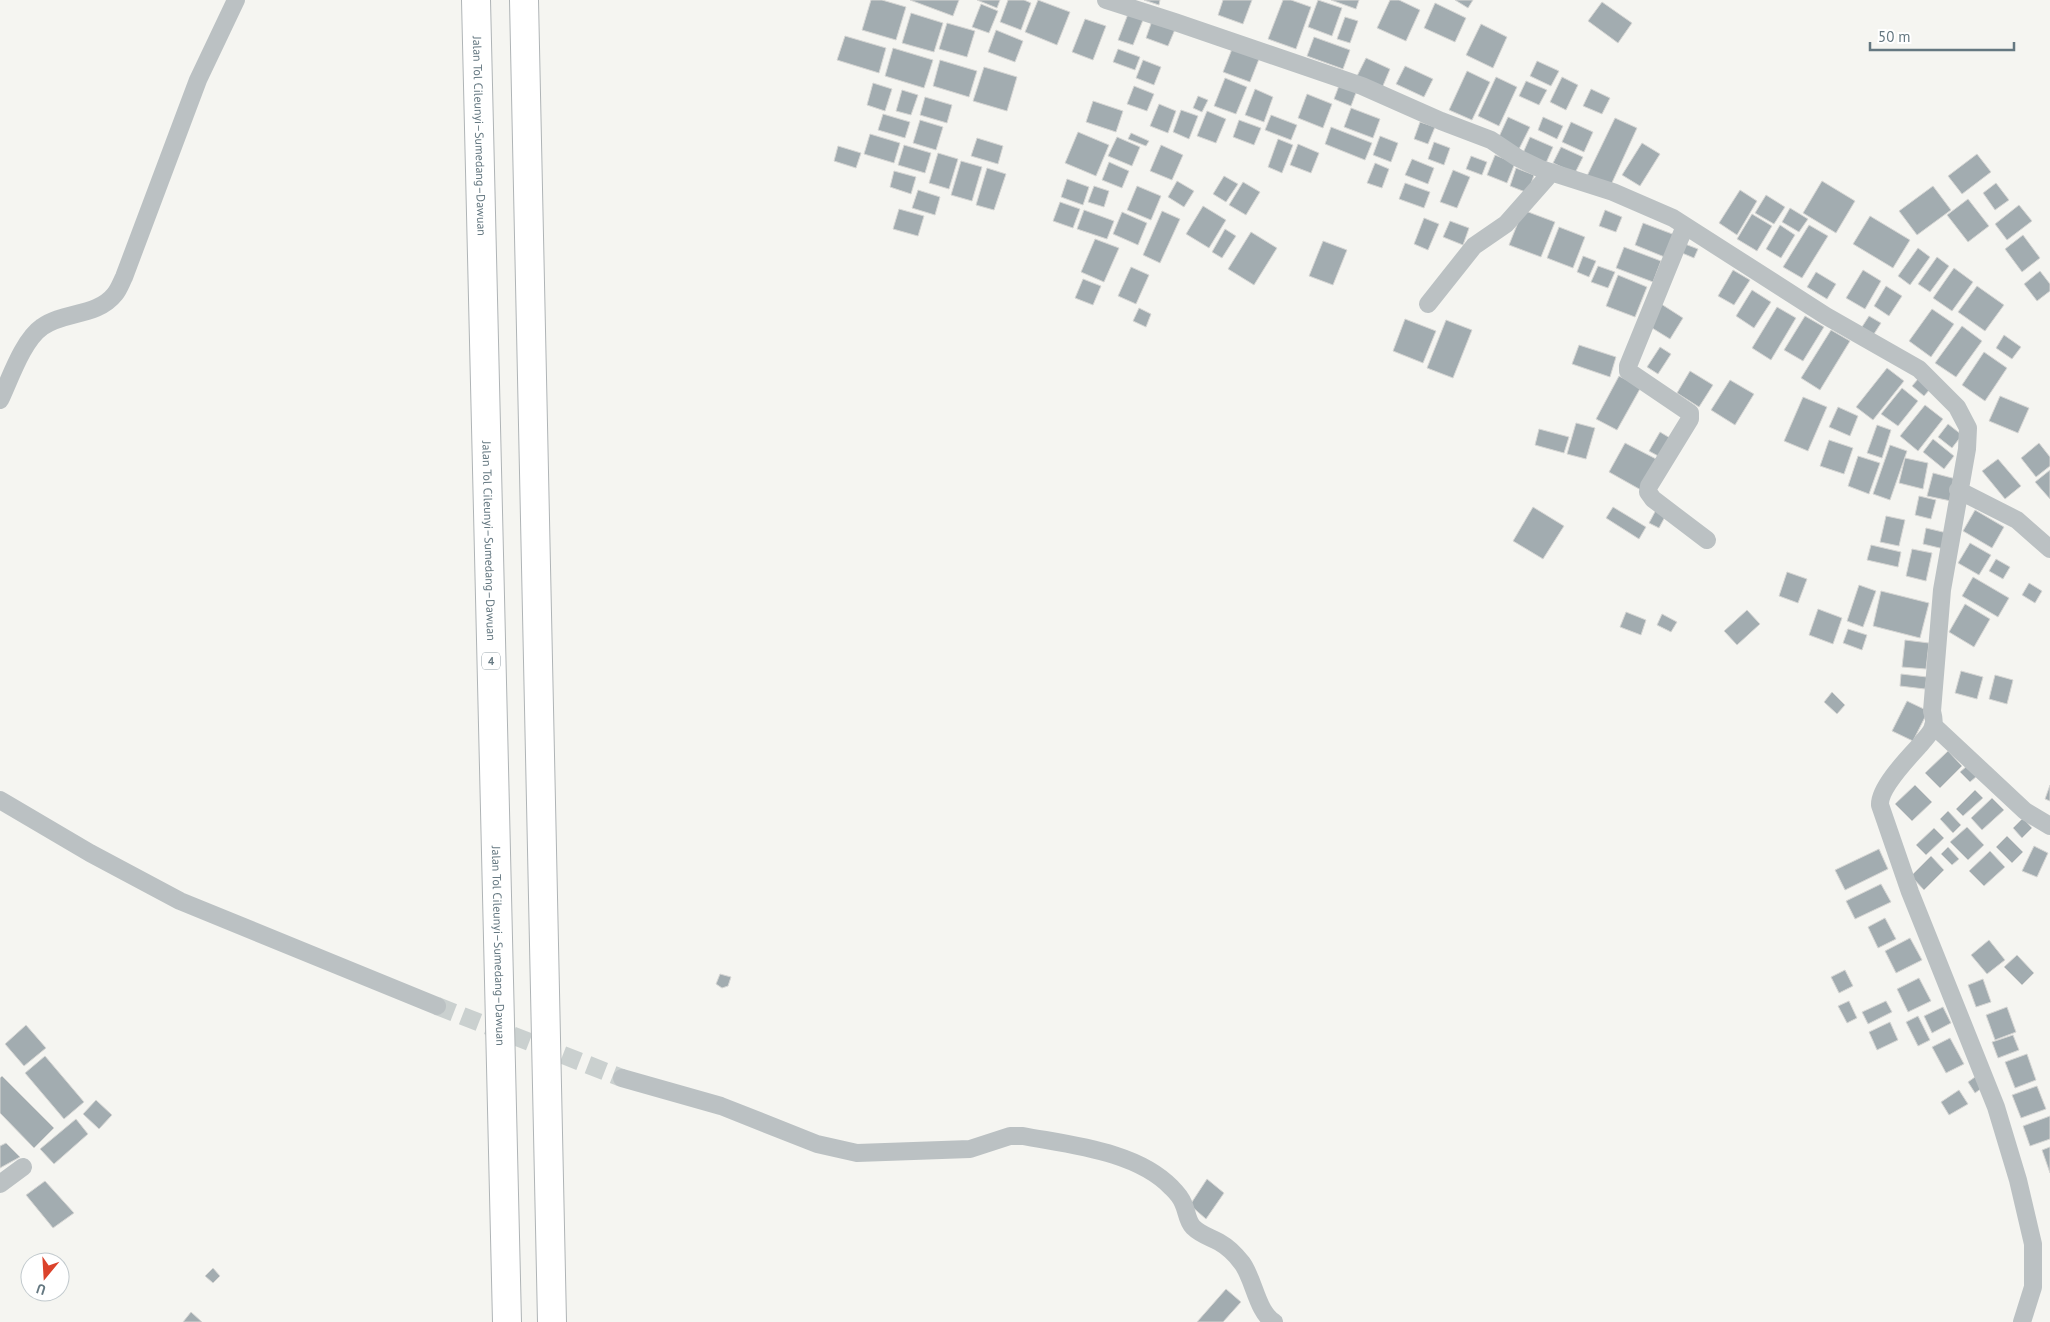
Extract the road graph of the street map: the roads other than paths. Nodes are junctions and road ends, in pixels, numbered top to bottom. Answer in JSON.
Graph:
{"nodes":[{"id":1,"x":236,"y":0,"type":"edge"},
{"id":2,"x":476,"y":0,"type":"edge"},
{"id":3,"x":524,"y":0,"type":"edge"},
{"id":4,"x":1113,"y":1,"type":"edge"},
{"id":5,"x":1551,"y":173,"type":"junction"},
{"id":6,"x":1685,"y":226,"type":"junction"},
{"id":7,"x":1428,"y":304,"type":"dead end"},
{"id":8,"x":0,"y":400,"type":"edge"},
{"id":9,"x":1958,"y":490,"type":"junction"},
{"id":10,"x":1707,"y":540,"type":"dead end"},
{"id":11,"x":2050,"y":550,"type":"edge"},
{"id":12,"x":1934,"y":726,"type":"junction"},
{"id":13,"x":0,"y":800,"type":"edge"},
{"id":14,"x":2050,"y":826,"type":"edge"},
{"id":15,"x":437,"y":1006,"type":"tunnel mouth"},
{"id":16,"x":622,"y":1078,"type":"tunnel mouth"},
{"id":17,"x":23,"y":1168,"type":"dead end"},
{"id":18,"x":0,"y":1184,"type":"edge"},
{"id":19,"x":507,"y":1322,"type":"edge"},
{"id":20,"x":552,"y":1322,"type":"edge"},
{"id":21,"x":1274,"y":1322,"type":"edge"},
{"id":22,"x":2022,"y":1322,"type":"edge"}],
"edges":[{"from":1,"to":8,"type":"street"},
{"from":2,"to":19,"type":"highway","name":"Jalan Tol Cileunyi–Sumedang–Dawuan","number":"4"},
{"from":3,"to":20,"type":"highway"},
{"from":4,"to":5,"type":"street"},
{"from":5,"to":6,"type":"street"},
{"from":5,"to":7,"type":"street"},
{"from":6,"to":9,"type":"street"},
{"from":6,"to":10,"type":"street"},
{"from":9,"to":11,"type":"street"},
{"from":9,"to":12,"type":"street"},
{"from":12,"to":14,"type":"street"},
{"from":12,"to":22,"type":"street"},
{"from":13,"to":15,"type":"street"},
{"from":16,"to":21,"type":"street"},
{"from":17,"to":18,"type":"street"}]}
